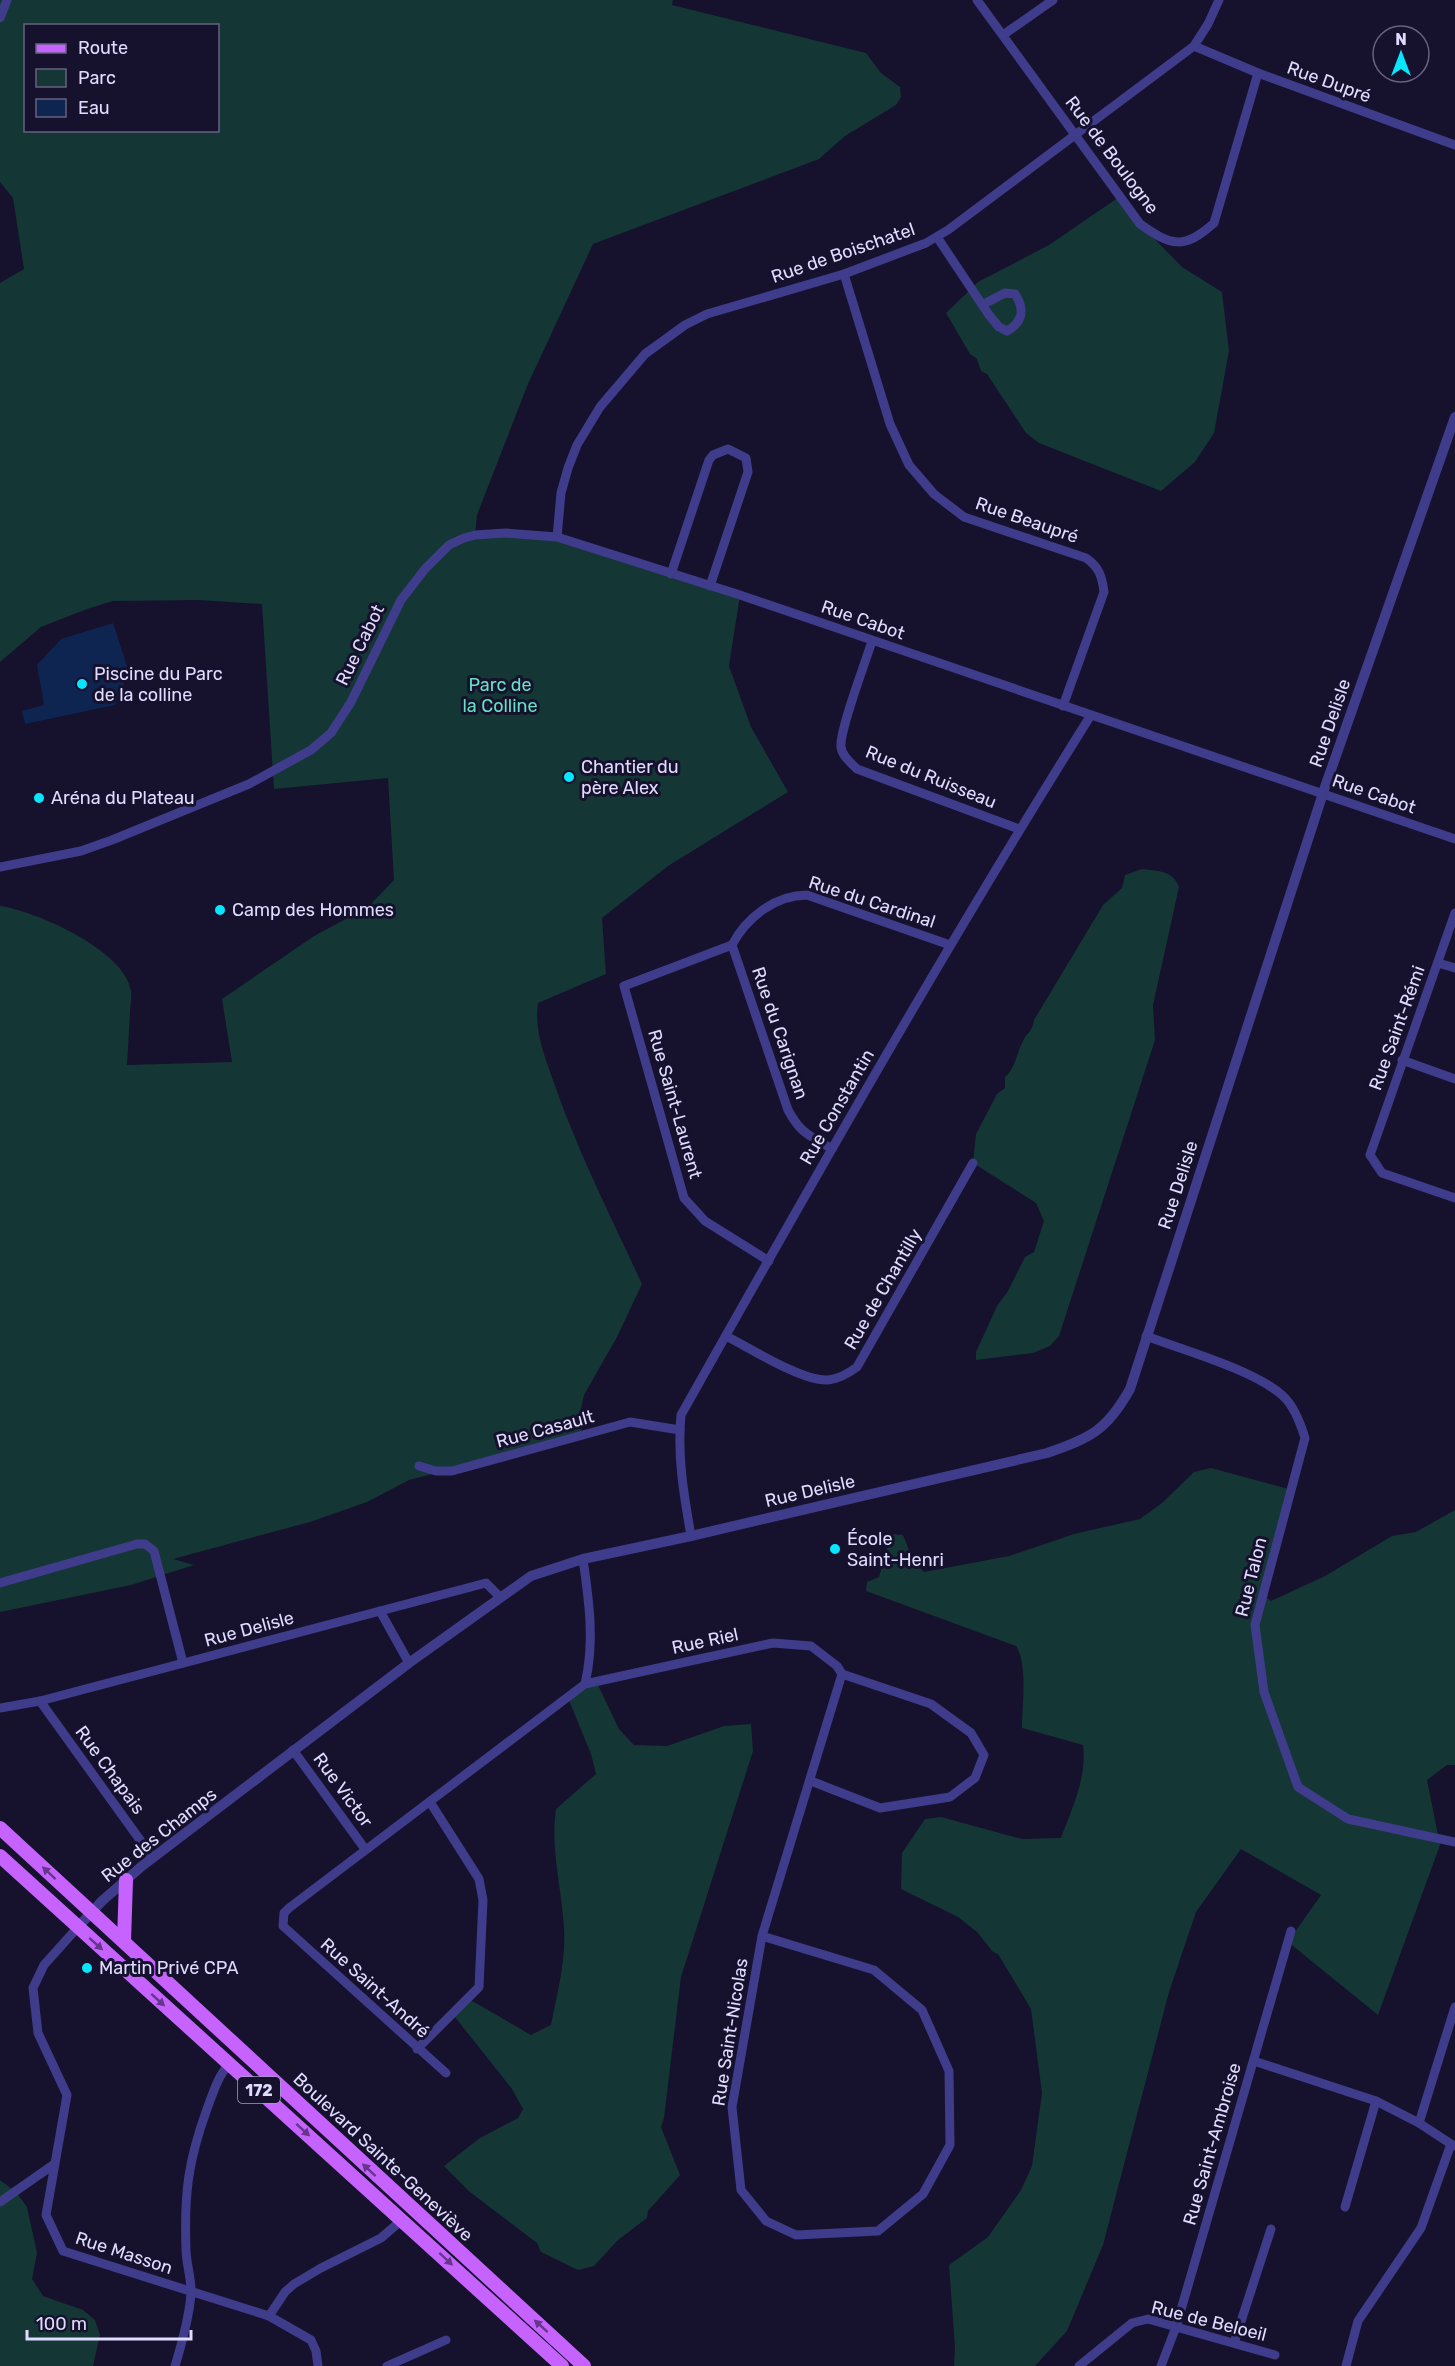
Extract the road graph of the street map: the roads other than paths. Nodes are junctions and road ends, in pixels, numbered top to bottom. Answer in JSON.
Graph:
{"nodes":[{"id":1,"x":7,"y":0,"type":"edge"},
{"id":2,"x":977,"y":0,"type":"edge"},
{"id":3,"x":1053,"y":0,"type":"edge"},
{"id":4,"x":1219,"y":0,"type":"edge"},
{"id":5,"x":0,"y":18,"type":"edge"},
{"id":6,"x":1003,"y":35,"type":"junction"},
{"id":7,"x":1194,"y":46,"type":"junction"},
{"id":8,"x":1258,"y":73,"type":"junction"},
{"id":9,"x":1075,"y":135,"type":"junction"},
{"id":10,"x":1455,"y":145,"type":"edge"},
{"id":11,"x":937,"y":237,"type":"junction"},
{"id":12,"x":844,"y":274,"type":"junction"},
{"id":13,"x":982,"y":305,"type":"junction"},
{"id":14,"x":1455,"y":417,"type":"edge"},
{"id":15,"x":557,"y":537,"type":"junction"},
{"id":16,"x":671,"y":574,"type":"junction"},
{"id":17,"x":710,"y":586,"type":"junction"},
{"id":18,"x":872,"y":641,"type":"junction"},
{"id":19,"x":1063,"y":706,"type":"junction"},
{"id":20,"x":1091,"y":715,"type":"junction"},
{"id":21,"x":1324,"y":794,"type":"junction"},
{"id":22,"x":1019,"y":830,"type":"junction"},
{"id":23,"x":1455,"y":839,"type":"edge"},
{"id":24,"x":0,"y":867,"type":"edge"},
{"id":25,"x":1455,"y":913,"type":"edge"},
{"id":26,"x":732,"y":945,"type":"junction"},
{"id":27,"x":950,"y":945,"type":"junction"},
{"id":28,"x":1438,"y":963,"type":"junction"},
{"id":29,"x":1455,"y":968,"type":"edge"},
{"id":30,"x":1402,"y":1060,"type":"junction"},
{"id":31,"x":1455,"y":1079,"type":"edge"},
{"id":32,"x":832,"y":1149,"type":"junction"},
{"id":33,"x":973,"y":1163,"type":"dead end"},
{"id":34,"x":1455,"y":1198,"type":"edge"},
{"id":35,"x":769,"y":1261,"type":"junction"},
{"id":36,"x":726,"y":1336,"type":"junction"},
{"id":37,"x":1146,"y":1336,"type":"junction"},
{"id":38,"x":680,"y":1430,"type":"junction"},
{"id":39,"x":419,"y":1466,"type":"dead end"},
{"id":40,"x":691,"y":1536,"type":"junction"},
{"id":41,"x":583,"y":1559,"type":"junction"},
{"id":42,"x":562,"y":1564,"type":"joint"},
{"id":43,"x":0,"y":1583,"type":"edge"},
{"id":44,"x":500,"y":1597,"type":"junction"},
{"id":45,"x":380,"y":1611,"type":"junction"},
{"id":46,"x":183,"y":1663,"type":"junction"},
{"id":47,"x":409,"y":1663,"type":"junction"},
{"id":48,"x":842,"y":1674,"type":"junction"},
{"id":49,"x":585,"y":1684,"type":"junction"},
{"id":50,"x":40,"y":1701,"type":"junction"},
{"id":51,"x":0,"y":1708,"type":"edge"},
{"id":52,"x":293,"y":1750,"type":"junction"},
{"id":53,"x":811,"y":1781,"type":"junction"},
{"id":54,"x":430,"y":1802,"type":"junction"},
{"id":55,"x":0,"y":1828,"type":"edge"},
{"id":56,"x":1455,"y":1842,"type":"edge"},
{"id":57,"x":365,"y":1849,"type":"junction"},
{"id":58,"x":0,"y":1856,"type":"edge"},
{"id":59,"x":153,"y":1857,"type":"junction"},
{"id":60,"x":126,"y":1880,"type":"junction"},
{"id":61,"x":92,"y":1912,"type":"junction"},
{"id":62,"x":283,"y":1926,"type":"joint"},
{"id":63,"x":78,"y":1927,"type":"junction"},
{"id":64,"x":1291,"y":1931,"type":"dead end"},
{"id":65,"x":762,"y":1936,"type":"junction"},
{"id":66,"x":124,"y":1941,"type":"junction"},
{"id":67,"x":1455,"y":2007,"type":"edge"},
{"id":68,"x":417,"y":2049,"type":"junction"},
{"id":69,"x":1254,"y":2061,"type":"junction"},
{"id":70,"x":230,"y":2064,"type":"junction"},
{"id":71,"x":446,"y":2073,"type":"dead end"},
{"id":72,"x":1376,"y":2101,"type":"junction"},
{"id":73,"x":1419,"y":2123,"type":"junction"},
{"id":74,"x":1453,"y":2146,"type":"edge"},
{"id":75,"x":53,"y":2165,"type":"junction"},
{"id":76,"x":0,"y":2202,"type":"edge"},
{"id":77,"x":1345,"y":2206,"type":"dead end"},
{"id":78,"x":403,"y":2219,"type":"junction"},
{"id":79,"x":1271,"y":2229,"type":"dead end"},
{"id":80,"x":191,"y":2293,"type":"junction"},
{"id":81,"x":269,"y":2316,"type":"junction"},
{"id":82,"x":1176,"y":2327,"type":"junction"},
{"id":83,"x":446,"y":2340,"type":"dead end"},
{"id":84,"x":1234,"y":2343,"type":"junction"},
{"id":85,"x":1275,"y":2355,"type":"dead end"},
{"id":86,"x":175,"y":2366,"type":"edge"},
{"id":87,"x":318,"y":2366,"type":"edge"},
{"id":88,"x":387,"y":2366,"type":"edge"},
{"id":89,"x":562,"y":2366,"type":"edge"},
{"id":90,"x":584,"y":2366,"type":"edge"},
{"id":91,"x":1079,"y":2366,"type":"edge"},
{"id":92,"x":1161,"y":2366,"type":"edge"},
{"id":93,"x":1346,"y":2366,"type":"edge"}],
"edges":[{"from":1,"to":5,"type":"street"},
{"from":2,"to":6,"type":"street","name":"Rue de Boulogne"},
{"from":3,"to":6,"type":"street"},
{"from":4,"to":7,"type":"street","name":"Rue de Boischatel"},
{"from":6,"to":9,"type":"street","name":"Rue de Boulogne"},
{"from":7,"to":8,"type":"street","name":"Rue Dupré"},
{"from":7,"to":9,"type":"street","name":"Rue de Boischatel"},
{"from":8,"to":9,"type":"street","name":"Rue de Boulogne"},
{"from":8,"to":10,"type":"street","name":"Rue Dupré"},
{"from":9,"to":11,"type":"street","name":"Rue de Boischatel"},
{"from":11,"to":12,"type":"street","name":"Rue de Boischatel"},
{"from":11,"to":13,"type":"street"},
{"from":12,"to":15,"type":"street","name":"Rue de Boischatel"},
{"from":12,"to":19,"type":"street","name":"Rue Beaupré"},
{"from":13,"to":13,"type":"street"},
{"from":14,"to":21,"type":"street","name":"Rue Delisle"},
{"from":15,"to":16,"type":"street","name":"Rue Cabot"},
{"from":15,"to":24,"type":"street","name":"Rue Cabot"},
{"from":16,"to":17,"type":"street","name":"Rue Cabot"},
{"from":16,"to":17,"type":"street"},
{"from":17,"to":18,"type":"street","name":"Rue Cabot"},
{"from":18,"to":19,"type":"street","name":"Rue Cabot"},
{"from":18,"to":22,"type":"street","name":"Rue du Ruisseau"},
{"from":19,"to":20,"type":"street","name":"Rue Cabot"},
{"from":20,"to":21,"type":"street","name":"Rue Cabot"},
{"from":20,"to":22,"type":"street","name":"Rue Constantin"},
{"from":21,"to":23,"type":"street","name":"Rue Cabot"},
{"from":21,"to":37,"type":"street","name":"Rue Delisle"},
{"from":22,"to":27,"type":"street","name":"Rue Constantin"},
{"from":25,"to":28,"type":"street","name":"Rue Saint-Rémi"},
{"from":26,"to":27,"type":"street","name":"Rue du Cardinal"},
{"from":26,"to":32,"type":"street","name":"Rue du Carignan"},
{"from":26,"to":35,"type":"street","name":"Rue Saint-Laurent"},
{"from":27,"to":32,"type":"street","name":"Rue Constantin"},
{"from":28,"to":29,"type":"street"},
{"from":28,"to":30,"type":"street","name":"Rue Saint-Rémi"},
{"from":30,"to":31,"type":"street"},
{"from":30,"to":34,"type":"street","name":"Rue Saint-Rémi"},
{"from":32,"to":35,"type":"street","name":"Rue Constantin"},
{"from":33,"to":36,"type":"street","name":"Rue de Chantilly"},
{"from":35,"to":36,"type":"street","name":"Rue Constantin"},
{"from":36,"to":38,"type":"street","name":"Rue Constantin"},
{"from":37,"to":40,"type":"street","name":"Rue Delisle"},
{"from":37,"to":56,"type":"street","name":"Rue Talon"},
{"from":38,"to":39,"type":"street","name":"Rue Casault"},
{"from":38,"to":40,"type":"street","name":"Rue Constantin"},
{"from":40,"to":41,"type":"street","name":"Rue Delisle"},
{"from":41,"to":42,"type":"street","name":"Rue Delisle"},
{"from":41,"to":49,"type":"street"},
{"from":42,"to":44,"type":"street","name":"Rue des Champs"},
{"from":43,"to":46,"type":"street"},
{"from":44,"to":45,"type":"street","name":"Rue Delisle"},
{"from":44,"to":47,"type":"street","name":"Rue des Champs"},
{"from":45,"to":46,"type":"street","name":"Rue Delisle"},
{"from":45,"to":47,"type":"street"},
{"from":46,"to":50,"type":"street","name":"Rue Delisle"},
{"from":47,"to":52,"type":"street","name":"Rue des Champs"},
{"from":48,"to":49,"type":"street","name":"Rue Riel"},
{"from":48,"to":53,"type":"street","name":"Rue Saint-Nicolas"},
{"from":48,"to":53,"type":"street","name":"Rue Riel"},
{"from":49,"to":54,"type":"street","name":"Rue Riel"},
{"from":50,"to":51,"type":"street","name":"Rue Delisle"},
{"from":50,"to":59,"type":"street","name":"Rue Chapais"},
{"from":52,"to":57,"type":"street","name":"Rue Victor"},
{"from":52,"to":59,"type":"street","name":"Rue des Champs"},
{"from":53,"to":65,"type":"street","name":"Rue Saint-Nicolas"},
{"from":54,"to":57,"type":"street","name":"Rue Riel"},
{"from":54,"to":68,"type":"street"},
{"from":61,"to":55,"type":"main road","name":"Boulevard Sainte-Geneviève","number":"172","one_way":true},
{"from":57,"to":62,"type":"street","name":"Rue Riel"},
{"from":58,"to":63,"type":"main road","name":"Boulevard Sainte-Geneviève","number":"172"},
{"from":59,"to":60,"type":"street","name":"Rue des Champs"},
{"from":60,"to":61,"type":"street","name":"Rue des Champs"},
{"from":60,"to":66,"type":"main road"},
{"from":61,"to":63,"type":"street","name":"Rue des Champs"},
{"from":61,"to":66,"type":"main road","name":"Boulevard Sainte-Geneviève","number":"172"},
{"from":62,"to":68,"type":"street","name":"Rue Saint-André"},
{"from":63,"to":70,"type":"main road","name":"Boulevard Sainte-Geneviève","number":"172","one_way":true},
{"from":63,"to":75,"type":"street","name":"Rue des Champs"},
{"from":64,"to":69,"type":"street","name":"Rue Saint-Ambroise"},
{"from":65,"to":65,"type":"street","name":"Rue Saint-Nicolas"},
{"from":90,"to":66,"type":"main road","name":"Boulevard Sainte-Geneviève","number":"172","one_way":true},
{"from":67,"to":73,"type":"street"},
{"from":68,"to":71,"type":"street","name":"Rue Saint-André"},
{"from":69,"to":72,"type":"street"},
{"from":69,"to":82,"type":"street","name":"Rue Saint-Ambroise"},
{"from":70,"to":78,"type":"main road","name":"Boulevard Sainte-Geneviève","number":"172","one_way":true},
{"from":70,"to":80,"type":"street"},
{"from":72,"to":73,"type":"street"},
{"from":72,"to":77,"type":"street"},
{"from":73,"to":74,"type":"street"},
{"from":74,"to":93,"type":"street"},
{"from":75,"to":76,"type":"street"},
{"from":75,"to":80,"type":"street","name":"Rue Masson"},
{"from":78,"to":81,"type":"street"},
{"from":78,"to":89,"type":"main road","name":"Boulevard Sainte-Geneviève","number":"172","one_way":true},
{"from":79,"to":84,"type":"street"},
{"from":80,"to":81,"type":"street","name":"Rue Masson"},
{"from":80,"to":86,"type":"street"},
{"from":81,"to":87,"type":"street","name":"Rue Masson"},
{"from":82,"to":84,"type":"street","name":"Rue de Beloeil"},
{"from":82,"to":91,"type":"street","name":"Rue de Beloeil"},
{"from":82,"to":92,"type":"street","name":"Rue Saint-Ambroise"},
{"from":83,"to":88,"type":"street"},
{"from":84,"to":85,"type":"street","name":"Rue de Beloeil"}]}
